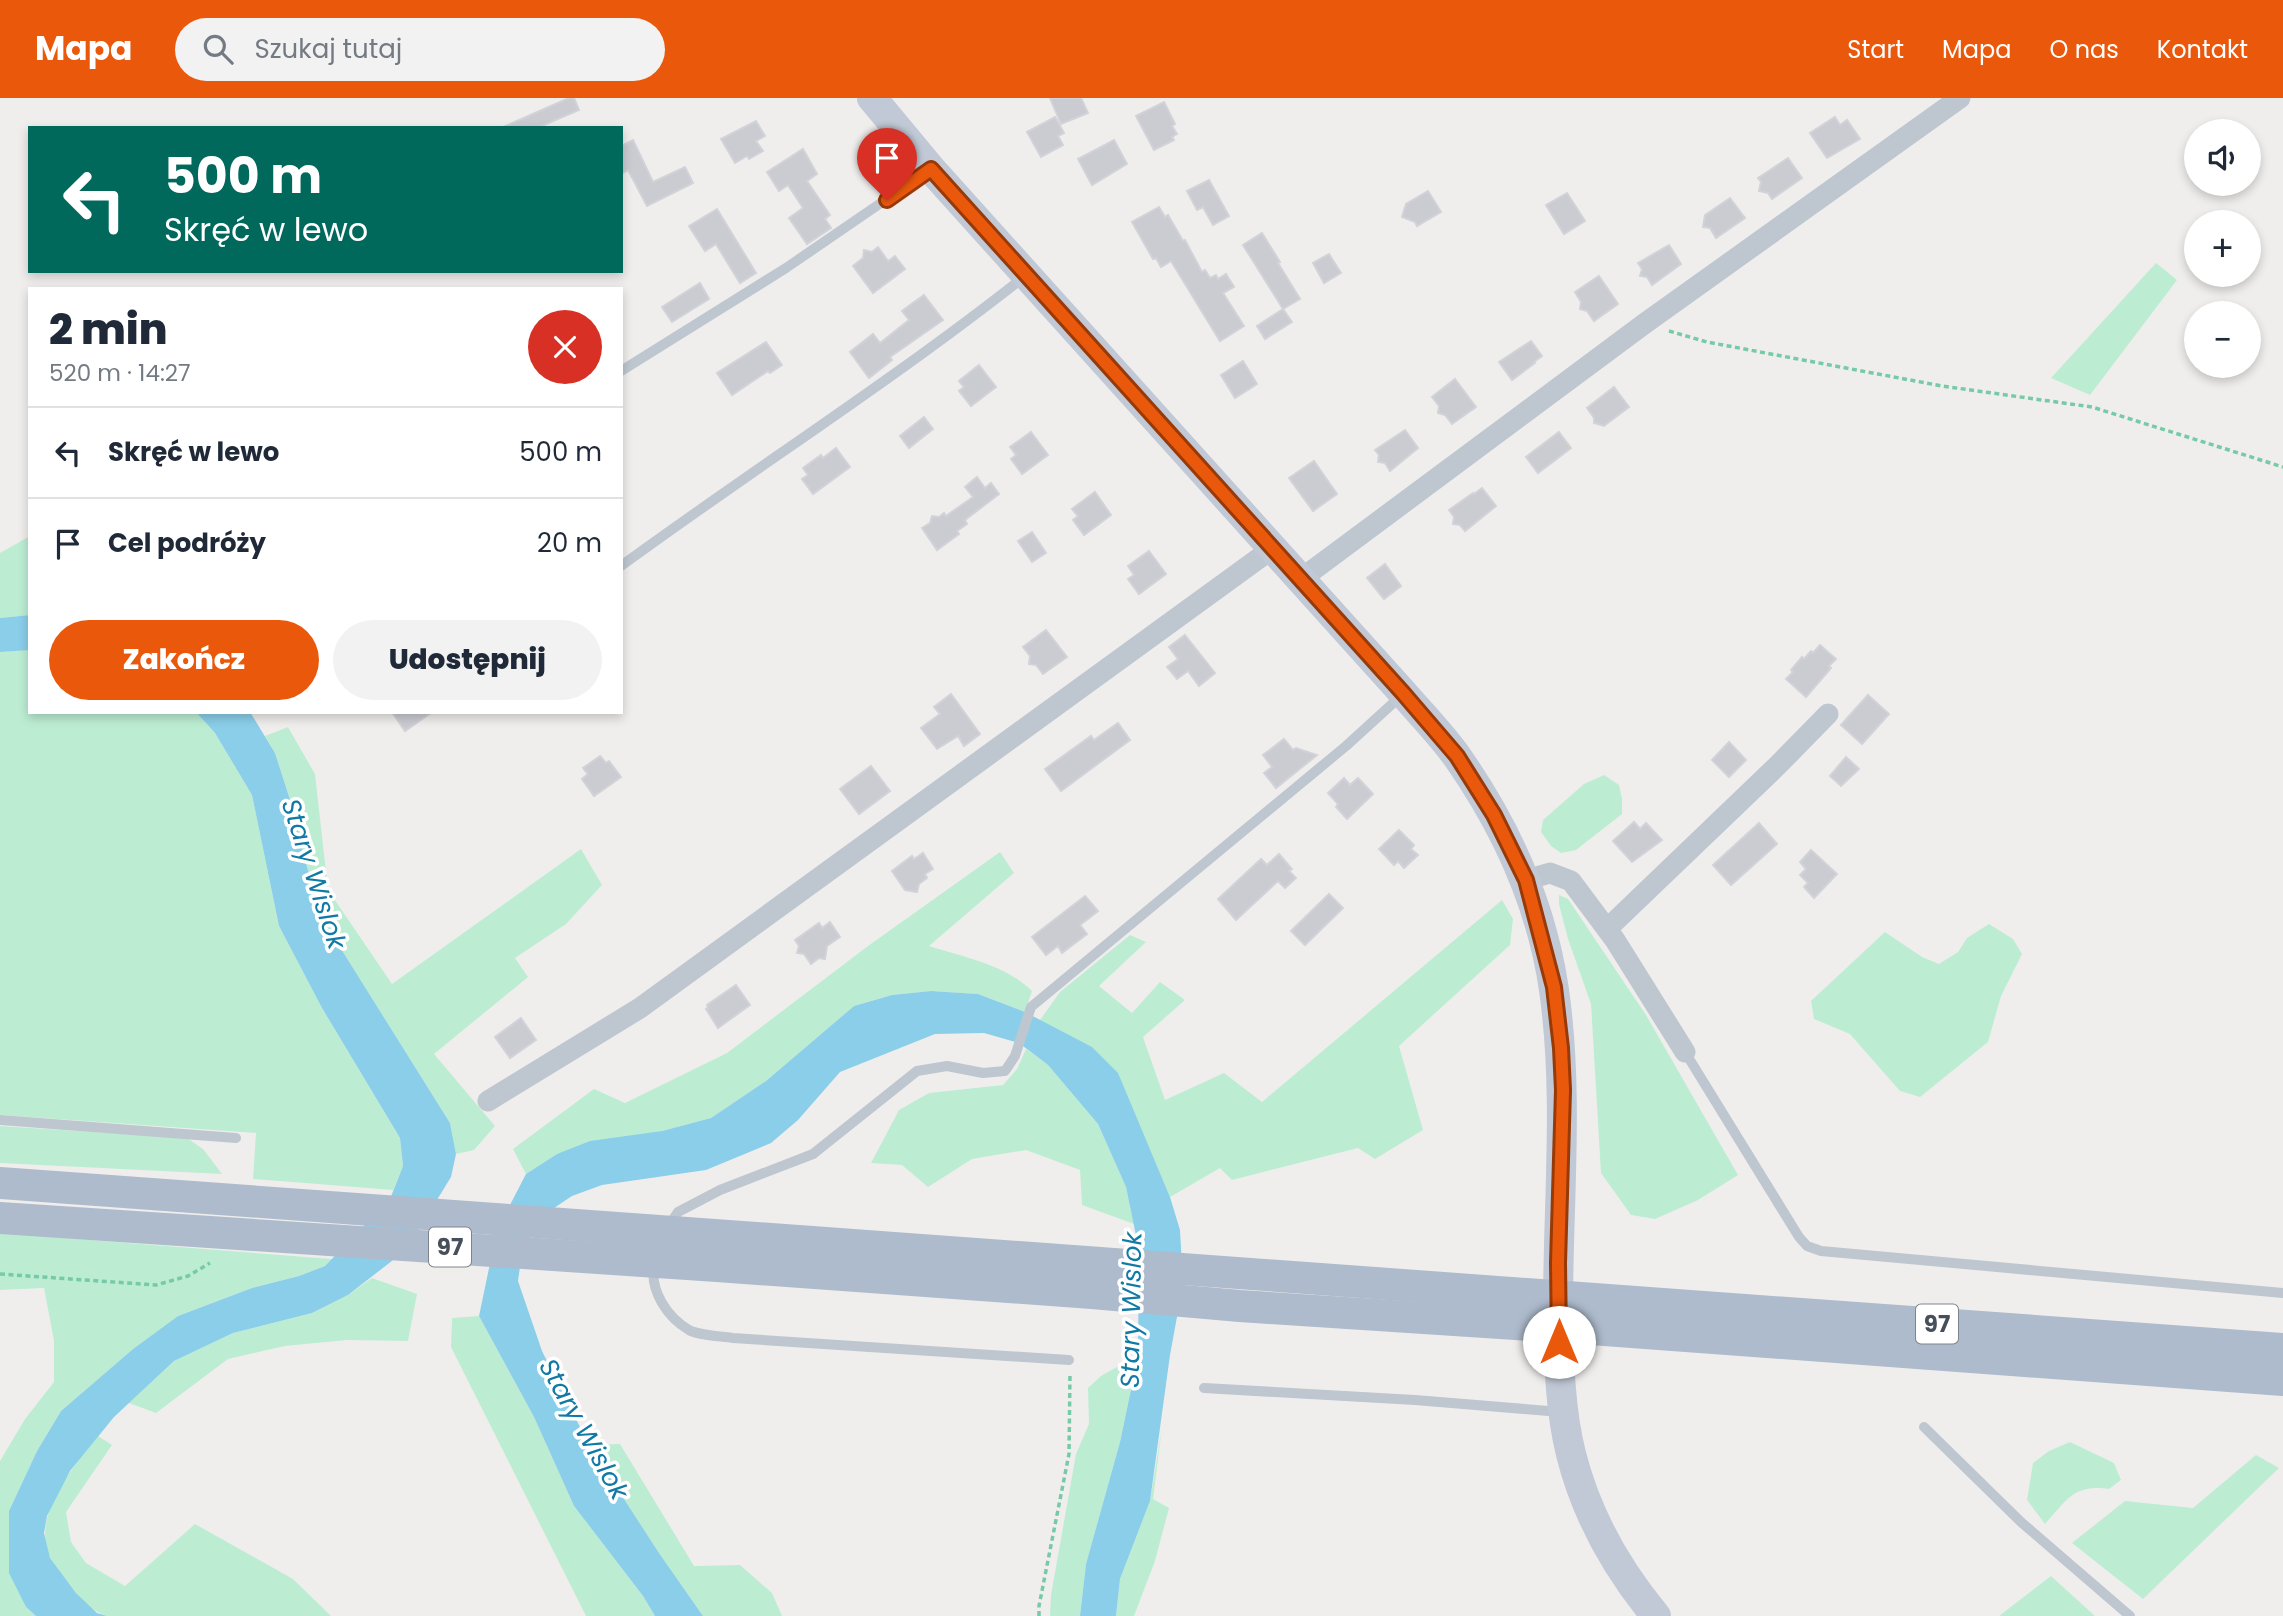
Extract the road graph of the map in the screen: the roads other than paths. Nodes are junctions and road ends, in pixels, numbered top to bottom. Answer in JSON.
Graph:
{"nodes":[{"id":1,"x":872,"y":98,"type":"edge"},
{"id":2,"x":1960,"y":98,"type":"edge"},
{"id":3,"x":931,"y":169,"type":"junction"},
{"id":4,"x":1027,"y":275,"type":"junction"},
{"id":5,"x":623,"y":370,"type":"edge"},
{"id":6,"x":1273,"y":548,"type":"junction"},
{"id":7,"x":623,"y":565,"type":"edge"},
{"id":8,"x":1301,"y":579,"type":"junction"},
{"id":9,"x":1403,"y":693,"type":"junction"},
{"id":10,"x":1828,"y":714,"type":"dead end"},
{"id":11,"x":1526,"y":880,"type":"junction"},
{"id":12,"x":1607,"y":929,"type":"junction"},
{"id":13,"x":1685,"y":1052,"type":"joint"},
{"id":14,"x":488,"y":1101,"type":"dead end"},
{"id":15,"x":0,"y":1120,"type":"edge"},
{"id":16,"x":236,"y":1138,"type":"dead end"},
{"id":17,"x":0,"y":1182,"type":"edge"},
{"id":18,"x":0,"y":1218,"type":"edge"},
{"id":19,"x":2283,"y":1293,"type":"edge"},
{"id":20,"x":1518,"y":1308,"type":"junction"},
{"id":21,"x":1591,"y":1314,"type":"junction"},
{"id":22,"x":2283,"y":1349,"type":"edge"},
{"id":23,"x":1069,"y":1360,"type":"road end"},
{"id":24,"x":2283,"y":1380,"type":"edge"},
{"id":25,"x":1204,"y":1388,"type":"dead end"},
{"id":26,"x":1564,"y":1412,"type":"junction"},
{"id":27,"x":1924,"y":1427,"type":"dead end"},
{"id":28,"x":1657,"y":1616,"type":"edge"},
{"id":29,"x":2130,"y":1616,"type":"edge"}],
"edges":[{"from":1,"to":3,"type":"street"},
{"from":2,"to":8,"type":"street"},
{"from":3,"to":4,"type":"street"},
{"from":3,"to":5,"type":"lane"},
{"from":4,"to":6,"type":"street"},
{"from":4,"to":7,"type":"lane"},
{"from":6,"to":8,"type":"street"},
{"from":6,"to":14,"type":"street"},
{"from":8,"to":9,"type":"street"},
{"from":9,"to":11,"type":"street"},
{"from":9,"to":23,"type":"lane"},
{"from":10,"to":12,"type":"street"},
{"from":11,"to":12,"type":"street"},
{"from":11,"to":26,"type":"street"},
{"from":12,"to":13,"type":"street"},
{"from":13,"to":19,"type":"lane"},
{"from":15,"to":16,"type":"lane"},
{"from":17,"to":20,"type":"main road","number":"97"},
{"from":18,"to":20,"type":"main road","number":"97"},
{"from":20,"to":21,"type":"main road","number":"97"},
{"from":21,"to":22,"type":"main road","number":"97"},
{"from":21,"to":24,"type":"main road","number":"97"},
{"from":25,"to":26,"type":"lane"},
{"from":26,"to":28,"type":"street"},
{"from":27,"to":29,"type":"lane"}]}
